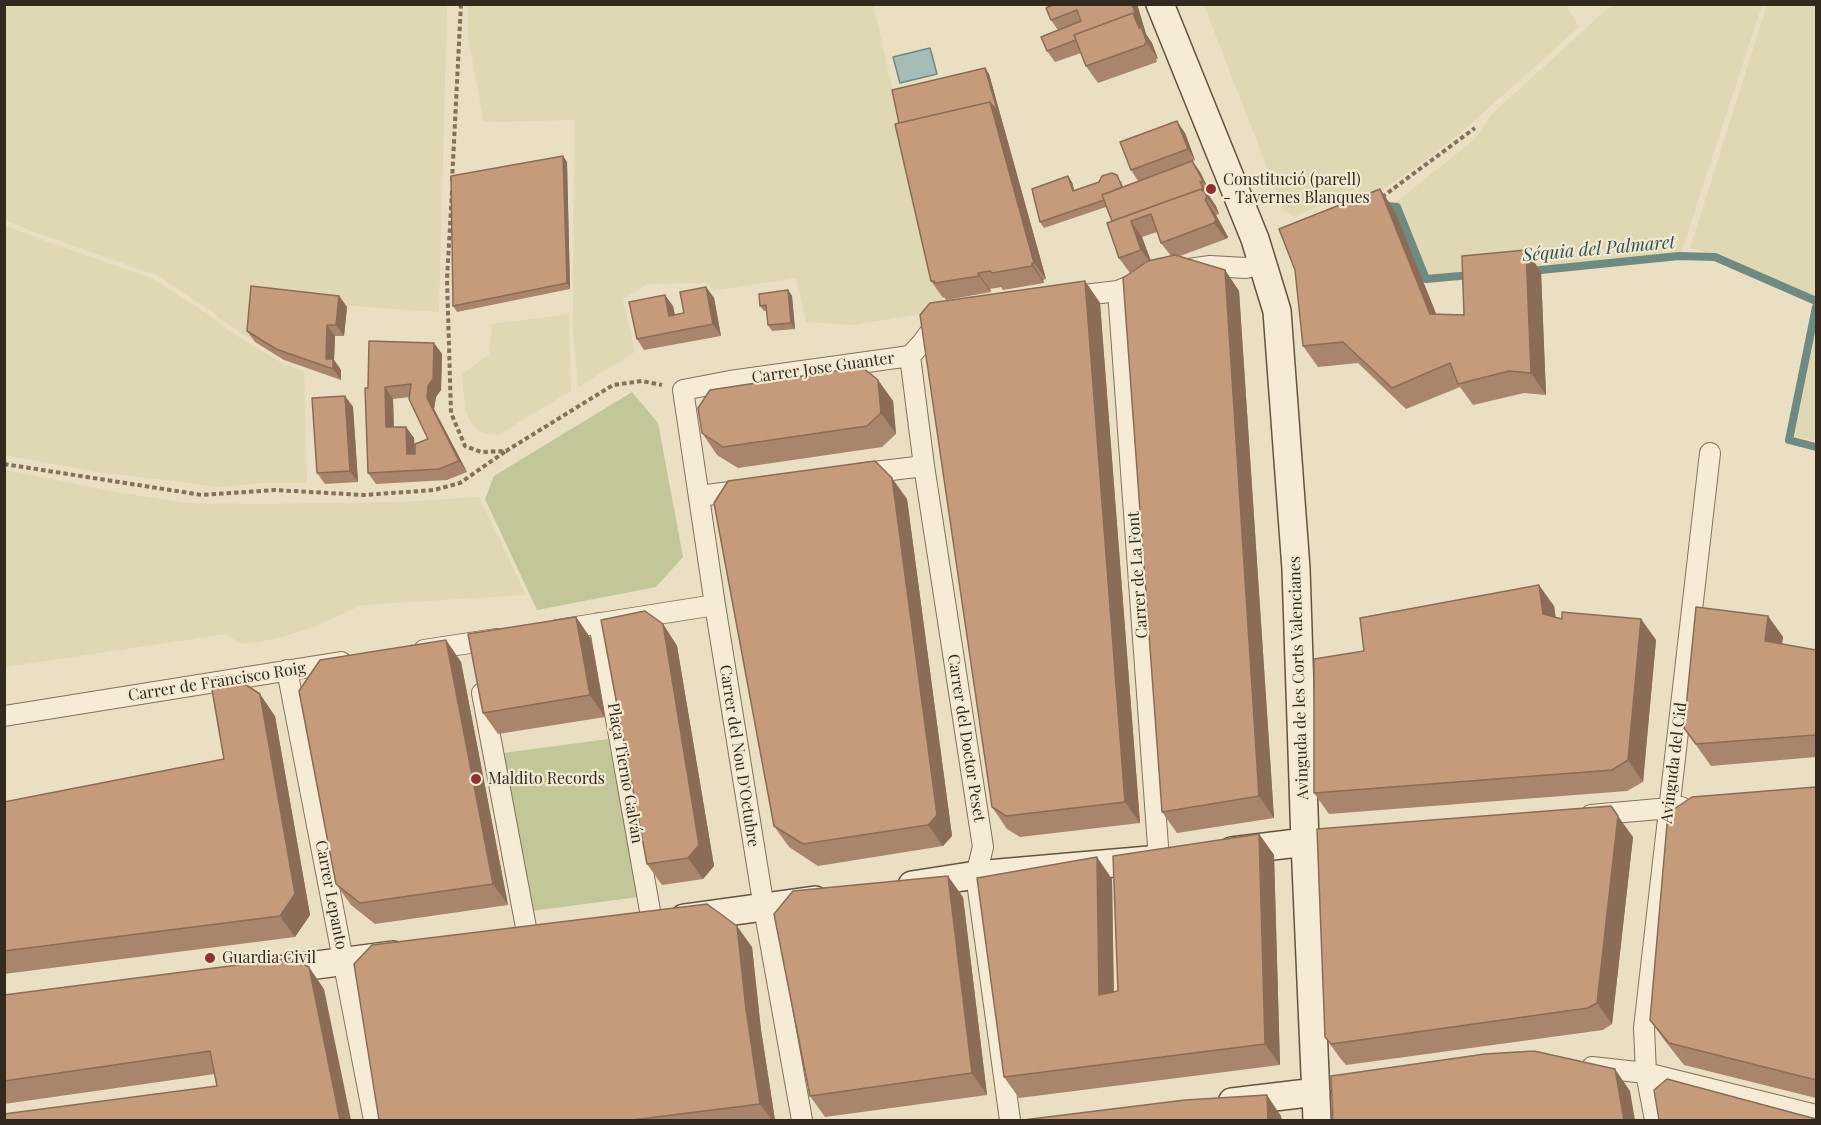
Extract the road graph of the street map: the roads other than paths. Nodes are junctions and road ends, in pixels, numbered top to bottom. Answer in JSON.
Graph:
{"nodes":[{"id":1,"x":1160,"y":4,"type":"edge"},
{"id":2,"x":1259,"y":251,"type":"junction"},
{"id":3,"x":1118,"y":291,"type":"junction"},
{"id":4,"x":1052,"y":299,"type":"edge"},
{"id":5,"x":953,"y":311,"type":"edge"},
{"id":6,"x":910,"y":356,"type":"junction"},
{"id":7,"x":682,"y":390,"type":"joint"},
{"id":8,"x":1710,"y":453,"type":"dead end"},
{"id":9,"x":924,"y":465,"type":"junction"},
{"id":10,"x":841,"y":477,"type":"edge"},
{"id":11,"x":770,"y":486,"type":"edge"},
{"id":12,"x":699,"y":496,"type":"junction"},
{"id":13,"x":715,"y":605,"type":"junction"},
{"id":14,"x":599,"y":623,"type":"junction"},
{"id":15,"x":537,"y":633,"type":"edge"},
{"id":16,"x":515,"y":636,"type":"edge"},
{"id":17,"x":472,"y":643,"type":"junction"},
{"id":18,"x":403,"y":653,"type":"edge"},
{"id":19,"x":356,"y":660,"type":"edge"},
{"id":20,"x":287,"y":670,"type":"junction"},
{"id":21,"x":4,"y":716,"type":"edge"},
{"id":22,"x":1703,"y":805,"type":"edge"},
{"id":23,"x":1669,"y":808,"type":"junction"},
{"id":24,"x":1575,"y":817,"type":"edge"},
{"id":25,"x":1316,"y":841,"type":"junction"},
{"id":26,"x":1181,"y":857,"type":"junction"},
{"id":27,"x":976,"y":875,"type":"junction"},
{"id":28,"x":882,"y":890,"type":"edge"},
{"id":29,"x":835,"y":897,"type":"edge"},
{"id":30,"x":764,"y":908,"type":"junction"},
{"id":31,"x":641,"y":924,"type":"joint"},
{"id":32,"x":528,"y":938,"type":"edge"},
{"id":33,"x":413,"y":953,"type":"edge"},
{"id":34,"x":344,"y":962,"type":"junction"},
{"id":35,"x":250,"y":973,"type":"edge"},
{"id":36,"x":1578,"y":1066,"type":"edge"},
{"id":37,"x":1646,"y":1073,"type":"junction"},
{"id":38,"x":1327,"y":1091,"type":"junction"},
{"id":39,"x":1213,"y":1104,"type":"edge"},
{"id":40,"x":1816,"y":1115,"type":"edge"},
{"id":41,"x":374,"y":1120,"type":"edge"},
{"id":42,"x":802,"y":1120,"type":"edge"},
{"id":43,"x":1010,"y":1120,"type":"edge"},
{"id":44,"x":1317,"y":1120,"type":"edge"},
{"id":45,"x":1655,"y":1120,"type":"edge"}],
"edges":[{"from":1,"to":2,"type":"main road","name":"Avinguda de les Corts Valencianes"},
{"from":2,"to":3,"type":"street"},
{"from":2,"to":25,"type":"main road","name":"Avinguda de les Corts Valencianes"},
{"from":3,"to":4,"type":"street"},
{"from":3,"to":26,"type":"street","name":"Carrer de La Font"},
{"from":5,"to":6,"type":"street","name":"Carrer Jose Guanter"},
{"from":6,"to":7,"type":"street","name":"Carrer Jose Guanter"},
{"from":6,"to":9,"type":"street","name":"Carrer del Doctor Peset"},
{"from":7,"to":12,"type":"street","name":"Carrer del Nou D'Octubre"},
{"from":8,"to":23,"type":"street","name":"Avinguda del Cid"},
{"from":9,"to":10,"type":"street"},
{"from":9,"to":27,"type":"street","name":"Carrer del Doctor Peset"},
{"from":11,"to":12,"type":"street"},
{"from":12,"to":13,"type":"street","name":"Carrer del Nou D'Octubre"},
{"from":13,"to":14,"type":"street"},
{"from":13,"to":30,"type":"street","name":"Carrer del Nou D'Octubre"},
{"from":14,"to":15,"type":"street"},
{"from":14,"to":31,"type":"street","name":"Plaça Tierno Galván"},
{"from":16,"to":17,"type":"street"},
{"from":17,"to":18,"type":"street"},
{"from":17,"to":32,"type":"street"},
{"from":19,"to":20,"type":"street","name":"Carrer de Francisco Roig"},
{"from":20,"to":21,"type":"street","name":"Carrer de Francisco Roig"},
{"from":20,"to":34,"type":"street","name":"Carrer Lepanto"},
{"from":22,"to":23,"type":"street"},
{"from":23,"to":24,"type":"street"},
{"from":23,"to":37,"type":"street","name":"Avinguda del Cid"},
{"from":25,"to":26,"type":"main road"},
{"from":25,"to":38,"type":"main road","name":"Avinguda de les Corts Valencianes"},
{"from":26,"to":27,"type":"main road"},
{"from":27,"to":28,"type":"main road"},
{"from":27,"to":43,"type":"street","name":"Carrer del Doctor Peset"},
{"from":29,"to":30,"type":"main road"},
{"from":30,"to":31,"type":"main road"},
{"from":30,"to":42,"type":"street","name":"Carrer del Nou D'Octubre"},
{"from":33,"to":34,"type":"main road"},
{"from":34,"to":35,"type":"main road"},
{"from":34,"to":41,"type":"street","name":"Carrer Lepanto"},
{"from":36,"to":37,"type":"street"},
{"from":37,"to":40,"type":"street"},
{"from":37,"to":45,"type":"street","name":"Avinguda del Cid"},
{"from":38,"to":39,"type":"main road"},
{"from":38,"to":44,"type":"main road","name":"Avinguda de les Corts Valencianes"}]}
